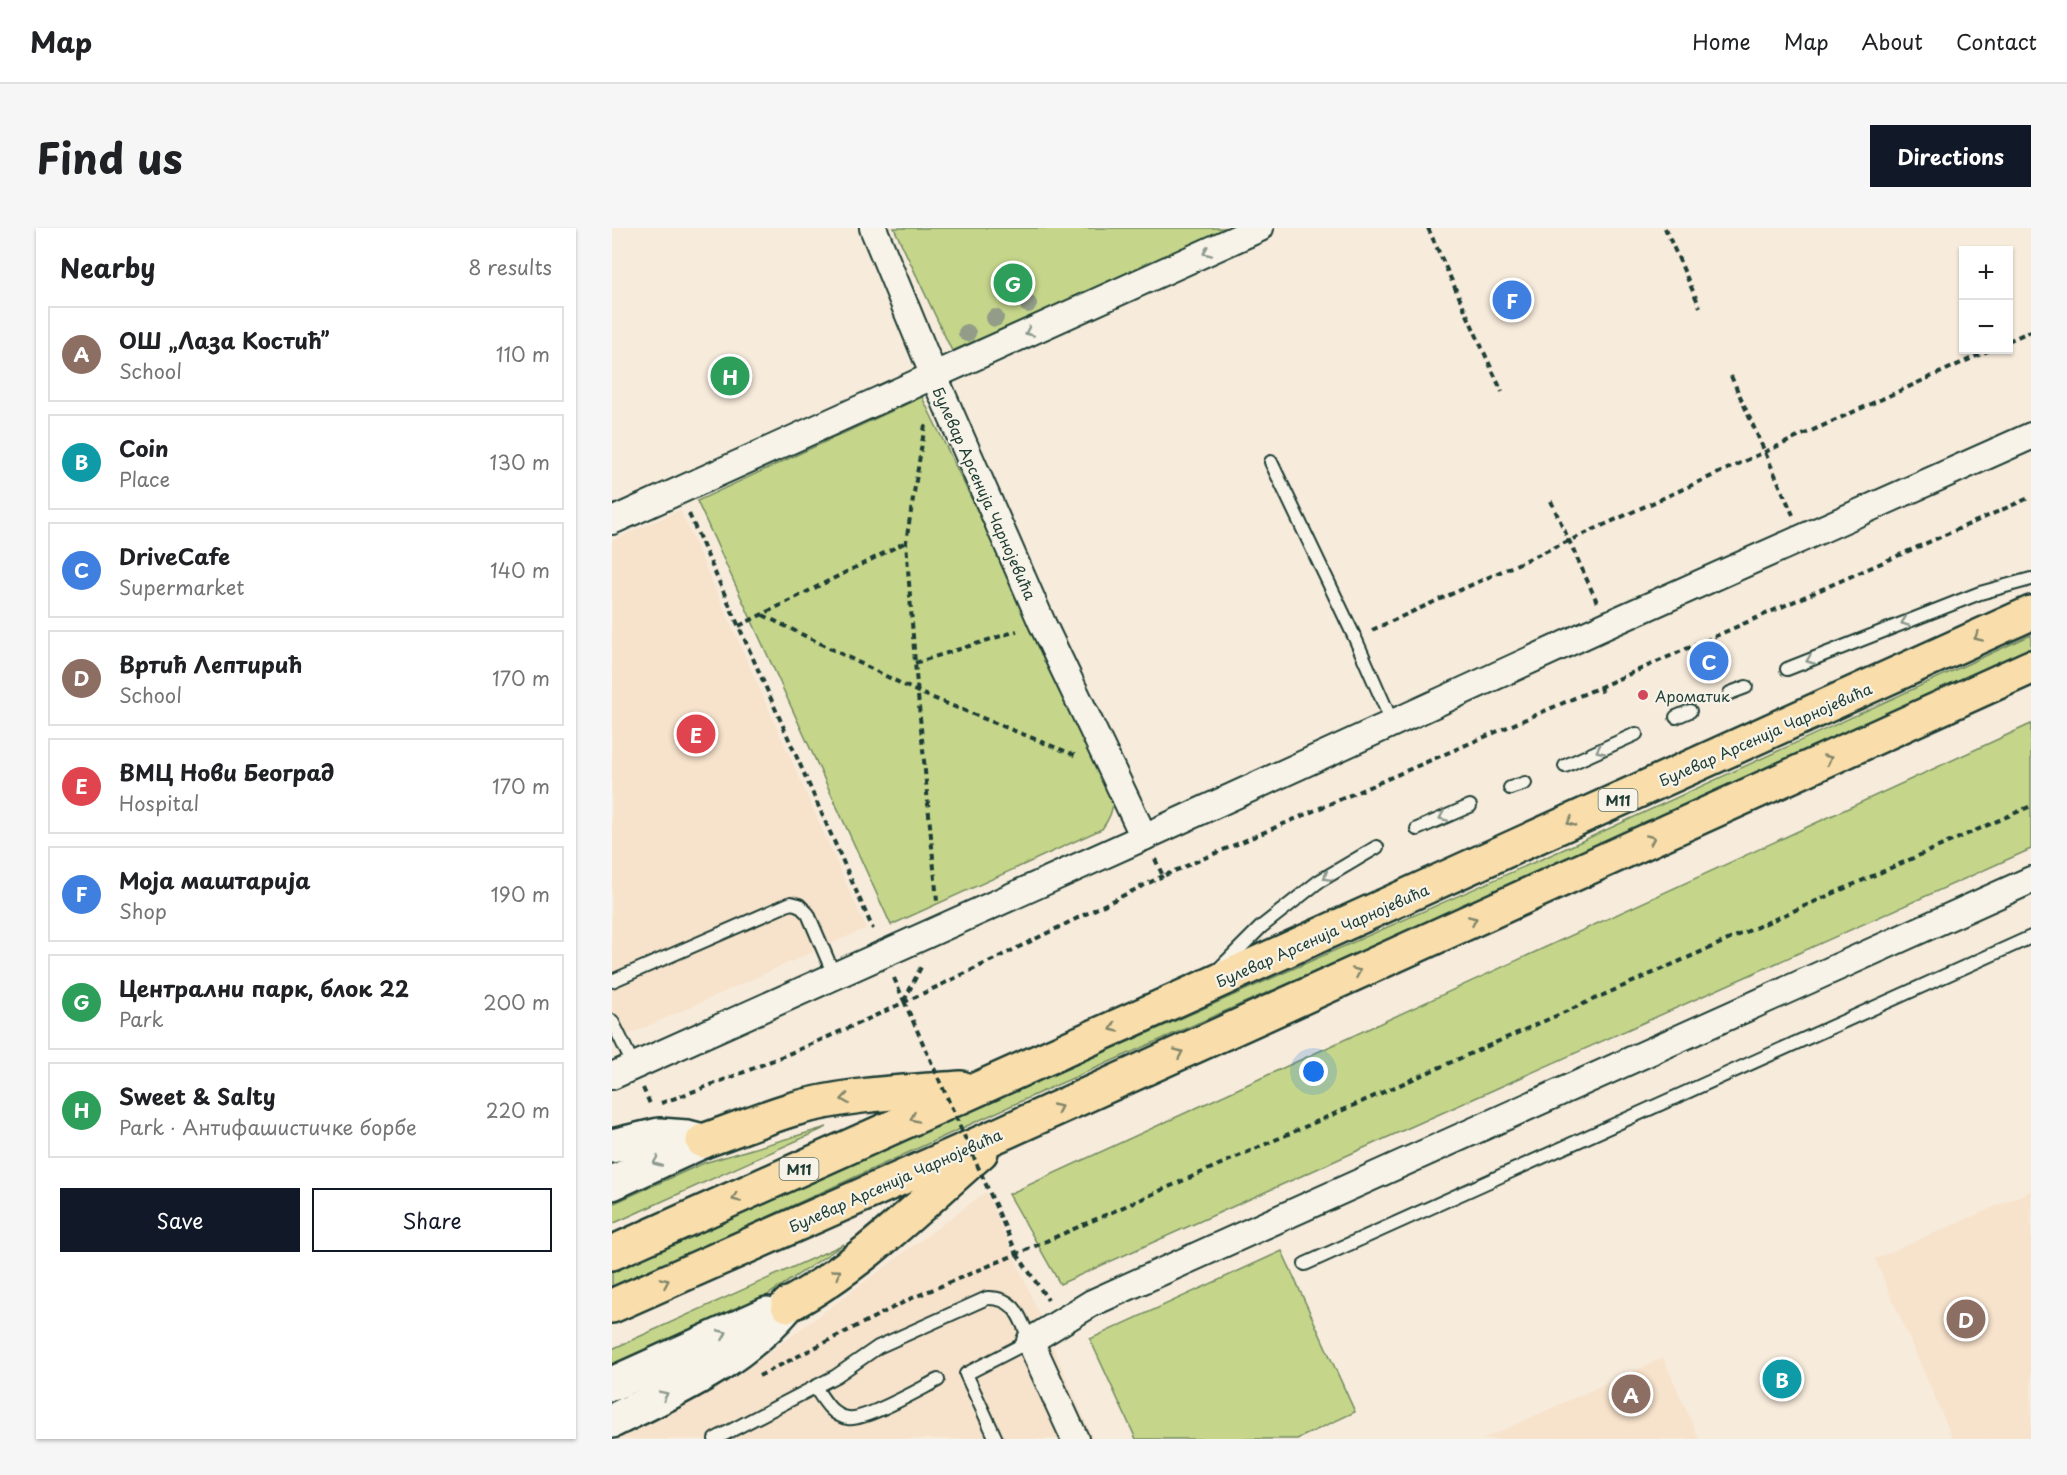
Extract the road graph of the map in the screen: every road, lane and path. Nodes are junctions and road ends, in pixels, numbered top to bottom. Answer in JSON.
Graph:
{"nodes":[{"id":1,"x":873,"y":228,"type":"edge"},
{"id":2,"x":1260,"y":228,"type":"edge"},
{"id":3,"x":1428,"y":228,"type":"edge"},
{"id":4,"x":1665,"y":228,"type":"edge"},
{"id":5,"x":1700,"y":307,"type":"dead end"},
{"id":6,"x":2031,"y":331,"type":"edge"},
{"id":7,"x":2013,"y":339,"type":"edge"},
{"id":8,"x":1981,"y":354,"type":"edge"},
{"id":9,"x":933,"y":376,"type":"junction"},
{"id":10,"x":1731,"y":376,"type":"dead end"},
{"id":11,"x":1502,"y":392,"type":"dead end"},
{"id":12,"x":926,"y":420,"type":"dead end"},
{"id":13,"x":2031,"y":436,"type":"edge"},
{"id":14,"x":1765,"y":453,"type":"junction"},
{"id":15,"x":1271,"y":462,"type":"dead end"},
{"id":16,"x":679,"y":491,"type":"junction"},
{"id":17,"x":2031,"y":497,"type":"edge"},
{"id":18,"x":1551,"y":501,"type":"dead end"},
{"id":19,"x":612,"y":521,"type":"edge"},
{"id":20,"x":1803,"y":537,"type":"junction"},
{"id":21,"x":1569,"y":541,"type":"junction"},
{"id":22,"x":906,"y":542,"type":"junction"},
{"id":23,"x":2031,"y":579,"type":"edge"},
{"id":24,"x":2031,"y":613,"type":"edge"},
{"id":25,"x":763,"y":615,"type":"junction"},
{"id":26,"x":1042,"y":623,"type":"junction"},
{"id":27,"x":1607,"y":625,"type":"junction"},
{"id":28,"x":739,"y":626,"type":"junction"},
{"id":29,"x":1355,"y":638,"type":"junction"},
{"id":30,"x":915,"y":663,"type":"junction"},
{"id":31,"x":2031,"y":667,"type":"edge"},
{"id":32,"x":1787,"y":669,"type":"dead end"},
{"id":33,"x":1600,"y":687,"type":"junction"},
{"id":34,"x":1746,"y":687,"type":"dead end"},
{"id":35,"x":918,"y":692,"type":"junction"},
{"id":36,"x":1730,"y":693,"type":"dead end"},
{"id":37,"x":1604,"y":696,"type":"dead end"},
{"id":38,"x":1690,"y":711,"type":"dead end"},
{"id":39,"x":1676,"y":717,"type":"dead end"},
{"id":40,"x":1392,"y":722,"type":"junction"},
{"id":41,"x":1636,"y":734,"type":"dead end"},
{"id":42,"x":1565,"y":766,"type":"dead end"},
{"id":43,"x":1113,"y":770,"type":"junction"},
{"id":44,"x":1524,"y":783,"type":"dead end"},
{"id":45,"x":1510,"y":788,"type":"dead end"},
{"id":46,"x":1470,"y":806,"type":"dead end"},
{"id":47,"x":2031,"y":806,"type":"edge"},
{"id":48,"x":1417,"y":828,"type":"dead end"},
{"id":49,"x":1144,"y":837,"type":"junction"},
{"id":50,"x":1377,"y":847,"type":"dead end"},
{"id":51,"x":1164,"y":876,"type":"junction"},
{"id":52,"x":2031,"y":879,"type":"edge"},
{"id":53,"x":939,"y":929,"type":"junction"},
{"id":54,"x":2031,"y":937,"type":"edge"},
{"id":55,"x":884,"y":954,"type":"junction"},
{"id":56,"x":835,"y":977,"type":"junction"},
{"id":57,"x":612,"y":981,"type":"edge"},
{"id":58,"x":1205,"y":987,"type":"junction"},
{"id":59,"x":904,"y":1001,"type":"junction"},
{"id":60,"x":612,"y":1021,"type":"edge"},
{"id":61,"x":623,"y":1071,"type":"edge"},
{"id":62,"x":986,"y":1086,"type":"junction"},
{"id":63,"x":641,"y":1110,"type":"dead end"},
{"id":64,"x":1005,"y":1132,"type":"junction"},
{"id":65,"x":703,"y":1141,"type":"junction"},
{"id":66,"x":612,"y":1146,"type":"edge"},
{"id":67,"x":612,"y":1183,"type":"edge"},
{"id":68,"x":612,"y":1253,"type":"edge"},
{"id":69,"x":1017,"y":1254,"type":"junction"},
{"id":70,"x":1305,"y":1264,"type":"dead end"},
{"id":71,"x":788,"y":1305,"type":"junction"},
{"id":72,"x":612,"y":1306,"type":"edge"},
{"id":73,"x":1061,"y":1321,"type":"junction"},
{"id":74,"x":1030,"y":1341,"type":"junction"},
{"id":75,"x":757,"y":1377,"type":"dead end"},
{"id":76,"x":938,"y":1380,"type":"dead end"},
{"id":77,"x":612,"y":1384,"type":"edge"},
{"id":78,"x":815,"y":1387,"type":"junction"},
{"id":79,"x":612,"y":1421,"type":"edge"},
{"id":80,"x":715,"y":1439,"type":"edge"},
{"id":81,"x":996,"y":1439,"type":"edge"},
{"id":82,"x":1075,"y":1439,"type":"edge"}],
"edges":[{"from":1,"to":9,"type":"street"},
{"from":2,"to":9,"type":"street","name":"Булевар Арсенија Чарнојевића","one_way":true},
{"from":3,"to":11,"type":"path"},
{"from":4,"to":5,"type":"path"},
{"from":6,"to":7,"type":"path"},
{"from":8,"to":14,"type":"path"},
{"from":9,"to":16,"type":"street"},
{"from":9,"to":26,"type":"street","name":"Булевар Арсенија Чарнојевића"},
{"from":10,"to":14,"type":"path"},
{"from":12,"to":22,"type":"path"},
{"from":13,"to":20,"type":"street"},
{"from":14,"to":20,"type":"path"},
{"from":14,"to":21,"type":"path"},
{"from":15,"to":29,"type":"lane"},
{"from":16,"to":19,"type":"street"},
{"from":16,"to":28,"type":"path"},
{"from":17,"to":33,"type":"path"},
{"from":18,"to":21,"type":"path"},
{"from":20,"to":27,"type":"street"},
{"from":21,"to":27,"type":"path"},
{"from":21,"to":29,"type":"path"},
{"from":22,"to":25,"type":"path"},
{"from":22,"to":30,"type":"path"},
{"from":23,"to":32,"type":"lane","one_way":true},
{"from":24,"to":58,"type":"highway","name":"Булевар Арсенија Чарнојевића","number":"M11","one_way":true},
{"from":25,"to":28,"type":"path"},
{"from":25,"to":35,"type":"path"},
{"from":26,"to":30,"type":"path"},
{"from":26,"to":43,"type":"street","name":"Булевар Арсенија Чарнојевића"},
{"from":27,"to":40,"type":"street"},
{"from":28,"to":55,"type":"path"},
{"from":29,"to":40,"type":"lane"},
{"from":30,"to":35,"type":"path"},
{"from":64,"to":31,"type":"highway","name":"Булевар Арсенија Чарнојевића","one_way":true},
{"from":33,"to":37,"type":"path"},
{"from":33,"to":51,"type":"path"},
{"from":34,"to":36,"type":"lane"},
{"from":35,"to":43,"type":"path"},
{"from":35,"to":53,"type":"path"},
{"from":38,"to":39,"type":"lane"},
{"from":40,"to":49,"type":"street"},
{"from":41,"to":42,"type":"lane","one_way":true},
{"from":43,"to":49,"type":"street","name":"Булевар Арсенија Чарнојевића"},
{"from":44,"to":45,"type":"lane"},
{"from":46,"to":48,"type":"lane","one_way":true},
{"from":47,"to":69,"type":"path"},
{"from":49,"to":51,"type":"path"},
{"from":49,"to":53,"type":"street"},
{"from":50,"to":58,"type":"lane","one_way":true},
{"from":51,"to":59,"type":"path"},
{"from":52,"to":73,"type":"street"},
{"from":53,"to":55,"type":"street"},
{"from":53,"to":59,"type":"path"},
{"from":54,"to":70,"type":"lane"},
{"from":55,"to":56,"type":"street"},
{"from":55,"to":59,"type":"path"},
{"from":56,"to":57,"type":"lane"},
{"from":56,"to":61,"type":"street"},
{"from":58,"to":62,"type":"highway","name":"Булевар Арсенија Чарнојевића","number":"M11","one_way":true},
{"from":59,"to":63,"type":"path"},
{"from":59,"to":69,"type":"path","bridge":true},
{"from":60,"to":61,"type":"lane"},
{"from":62,"to":65,"type":"highway","one_way":true},
{"from":62,"to":68,"type":"highway","name":"Булевар Арсенија Чарнојевића","number":"M11","one_way":true},
{"from":71,"to":64,"type":"highway","one_way":true},
{"from":72,"to":64,"type":"highway","name":"Булевар Арсенија Чарнојевића","one_way":true},
{"from":65,"to":66,"type":"street"},
{"from":65,"to":67,"type":"street","one_way":true},
{"from":69,"to":73,"type":"path"},
{"from":69,"to":75,"type":"path"},
{"from":77,"to":71,"type":"street","one_way":true},
{"from":79,"to":71,"type":"street","one_way":true},
{"from":73,"to":74,"type":"street"},
{"from":74,"to":78,"type":"lane"},
{"from":74,"to":81,"type":"lane"},
{"from":74,"to":82,"type":"street"},
{"from":76,"to":78,"type":"lane"},
{"from":78,"to":80,"type":"lane"}]}
